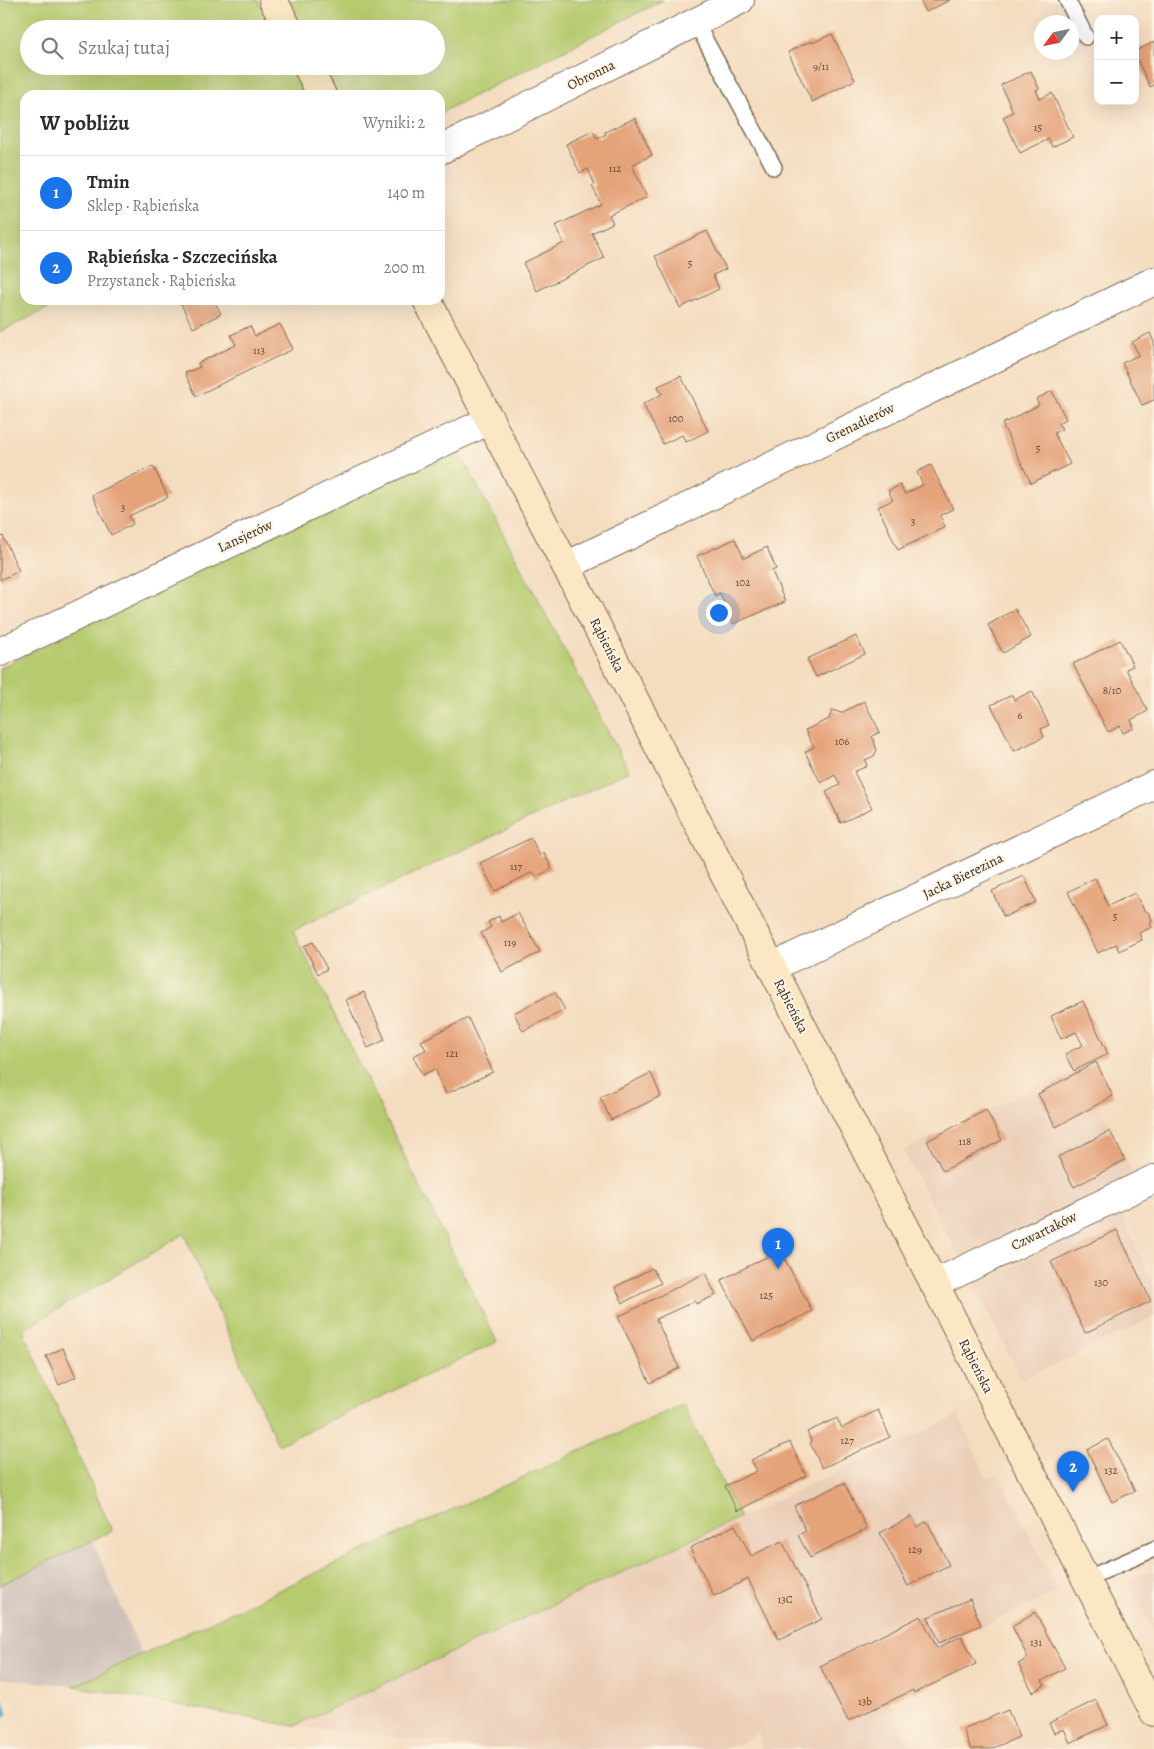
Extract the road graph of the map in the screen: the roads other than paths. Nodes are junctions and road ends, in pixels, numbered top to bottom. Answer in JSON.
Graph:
{"nodes":[{"id":1,"x":273,"y":0,"type":"edge"},
{"id":2,"x":740,"y":0,"type":"edge"},
{"id":3,"x":1067,"y":0,"type":"edge"},
{"id":4,"x":283,"y":20,"type":"edge"},
{"id":5,"x":696,"y":23,"type":"junction"},
{"id":6,"x":1086,"y":37,"type":"dead end"},
{"id":7,"x":312,"y":75,"type":"edge"},
{"id":8,"x":319,"y":90,"type":"edge"},
{"id":9,"x":445,"y":148,"type":"edge"},
{"id":10,"x":774,"y":167,"type":"dead end"},
{"id":11,"x":1154,"y":281,"type":"edge"},
{"id":12,"x":430,"y":305,"type":"edge"},
{"id":13,"x":490,"y":420,"type":"junction"},
{"id":14,"x":566,"y":566,"type":"junction"},
{"id":15,"x":0,"y":652,"type":"edge"},
{"id":16,"x":1154,"y":785,"type":"edge"},
{"id":17,"x":772,"y":967,"type":"junction"},
{"id":18,"x":1154,"y":1179,"type":"edge"},
{"id":19,"x":934,"y":1284,"type":"junction"},
{"id":20,"x":1154,"y":1549,"type":"edge"},
{"id":21,"x":1086,"y":1579,"type":"junction"},
{"id":22,"x":1154,"y":1712,"type":"edge"}],
"edges":[{"from":1,"to":4,"type":"street"},
{"from":2,"to":5,"type":"street","name":"Obronna"},
{"from":3,"to":6,"type":"lane"},
{"from":5,"to":9,"type":"street","name":"Obronna"},
{"from":5,"to":10,"type":"lane"},
{"from":7,"to":8,"type":"street"},
{"from":11,"to":14,"type":"street","name":"Grenadierów"},
{"from":12,"to":13,"type":"street","name":"Rąbieńska"},
{"from":13,"to":14,"type":"street","name":"Rąbieńska"},
{"from":13,"to":15,"type":"street","name":"Lansjerów"},
{"from":14,"to":17,"type":"street","name":"Rąbieńska"},
{"from":16,"to":17,"type":"street","name":"Jacka Bierezina"},
{"from":17,"to":19,"type":"street","name":"Rąbieńska"},
{"from":18,"to":19,"type":"street","name":"Czwartaków"},
{"from":19,"to":21,"type":"street","name":"Rąbieńska"},
{"from":20,"to":21,"type":"lane"},
{"from":21,"to":22,"type":"street","name":"Rąbieńska"}]}
